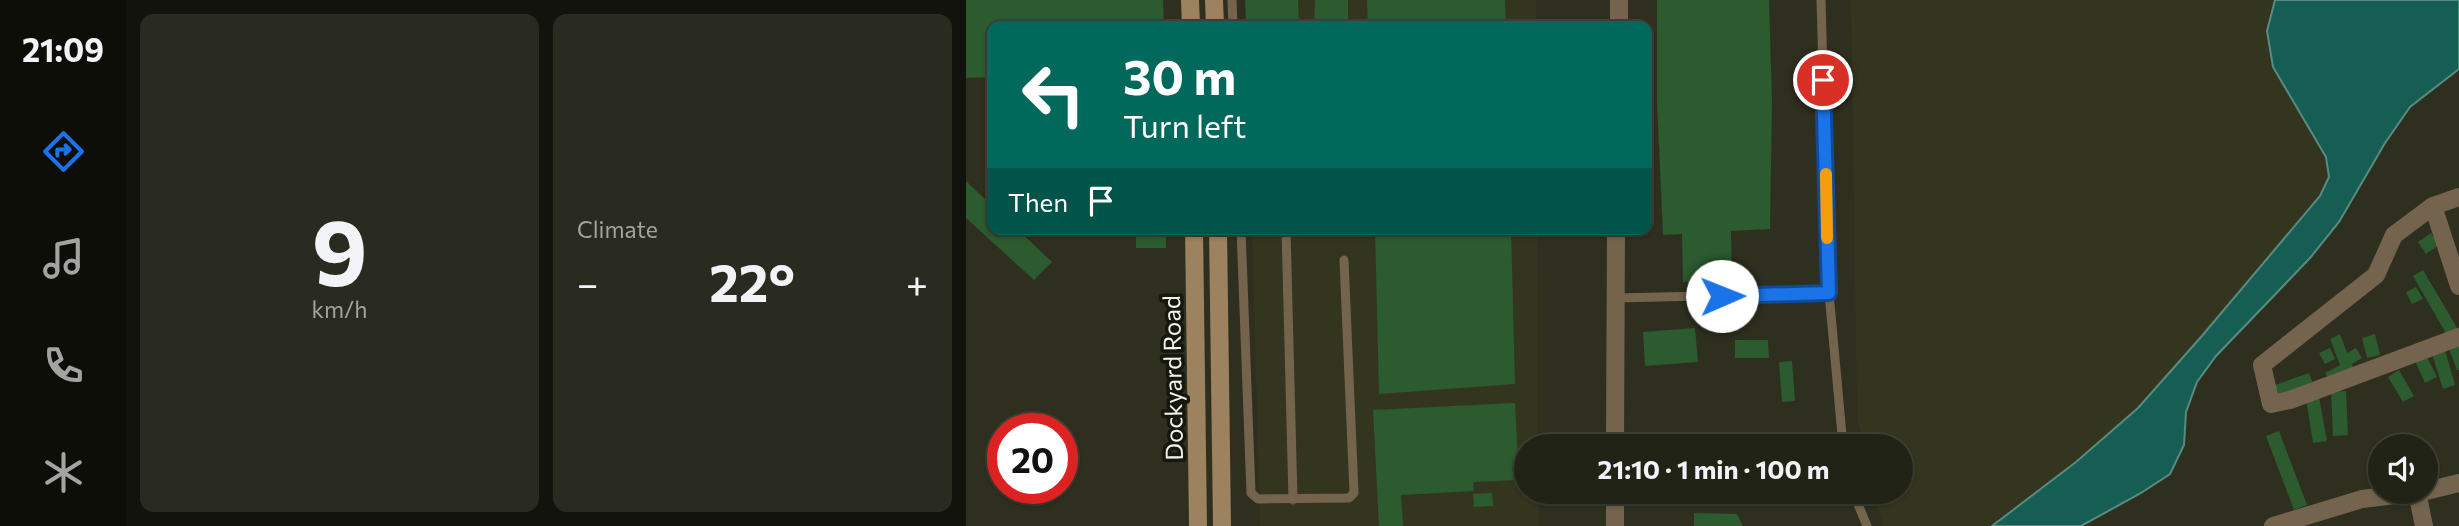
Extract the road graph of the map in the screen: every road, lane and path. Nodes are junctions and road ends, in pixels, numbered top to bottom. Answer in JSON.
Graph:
{"nodes":[{"id":1,"x":1190,"y":0,"type":"edge"},
{"id":2,"x":1214,"y":0,"type":"edge"},
{"id":3,"x":1232,"y":0,"type":"edge"},
{"id":4,"x":1619,"y":0,"type":"edge"},
{"id":5,"x":1821,"y":0,"type":"edge"},
{"id":6,"x":1191,"y":21,"type":"edge"},
{"id":7,"x":1215,"y":21,"type":"edge"},
{"id":8,"x":1233,"y":21,"type":"edge"},
{"id":9,"x":1619,"y":21,"type":"edge"},
{"id":10,"x":2459,"y":197,"type":"edge"},
{"id":11,"x":2432,"y":206,"type":"junction"},
{"id":12,"x":1194,"y":235,"type":"edge"},
{"id":13,"x":1218,"y":235,"type":"edge"},
{"id":14,"x":1241,"y":235,"type":"edge"},
{"id":15,"x":1286,"y":235,"type":"edge"},
{"id":16,"x":1616,"y":235,"type":"edge"},
{"id":17,"x":1344,"y":260,"type":"dead end"},
{"id":18,"x":2459,"y":286,"type":"edge"},
{"id":19,"x":1829,"y":293,"type":"junction"},
{"id":20,"x":1616,"y":298,"type":"junction"},
{"id":21,"x":2459,"y":337,"type":"edge"},
{"id":22,"x":1615,"y":434,"type":"edge"},
{"id":23,"x":1842,"y":434,"type":"edge"},
{"id":24,"x":2459,"y":483,"type":"edge"},
{"id":25,"x":2438,"y":488,"type":"edge"},
{"id":26,"x":2368,"y":498,"type":"edge"},
{"id":27,"x":1293,"y":500,"type":"junction"},
{"id":28,"x":1615,"y":504,"type":"edge"},
{"id":29,"x":1858,"y":504,"type":"edge"},
{"id":30,"x":2420,"y":504,"type":"edge"},
{"id":31,"x":1198,"y":526,"type":"edge"},
{"id":32,"x":1222,"y":526,"type":"edge"},
{"id":33,"x":1615,"y":526,"type":"edge"},
{"id":34,"x":1867,"y":526,"type":"edge"},
{"id":35,"x":2273,"y":526,"type":"edge"},
{"id":36,"x":2424,"y":526,"type":"edge"}],
"edges":[{"from":1,"to":6,"type":"street"},
{"from":2,"to":7,"type":"street"},
{"from":3,"to":8,"type":"lane"},
{"from":4,"to":9,"type":"street"},
{"from":5,"to":19,"type":"lane"},
{"from":10,"to":11,"type":"street"},
{"from":11,"to":18,"type":"street"},
{"from":11,"to":21,"type":"street"},
{"from":12,"to":31,"type":"street","name":"Dockyard Road"},
{"from":13,"to":32,"type":"street","name":"Dockyard Road"},
{"from":14,"to":27,"type":"lane"},
{"from":15,"to":27,"type":"lane"},
{"from":16,"to":20,"type":"street"},
{"from":17,"to":27,"type":"lane"},
{"from":19,"to":20,"type":"lane"},
{"from":19,"to":23,"type":"lane"},
{"from":20,"to":22,"type":"street"},
{"from":24,"to":25,"type":"street"},
{"from":26,"to":35,"type":"street"},
{"from":28,"to":33,"type":"street"},
{"from":29,"to":34,"type":"lane"},
{"from":30,"to":36,"type":"street"}]}
